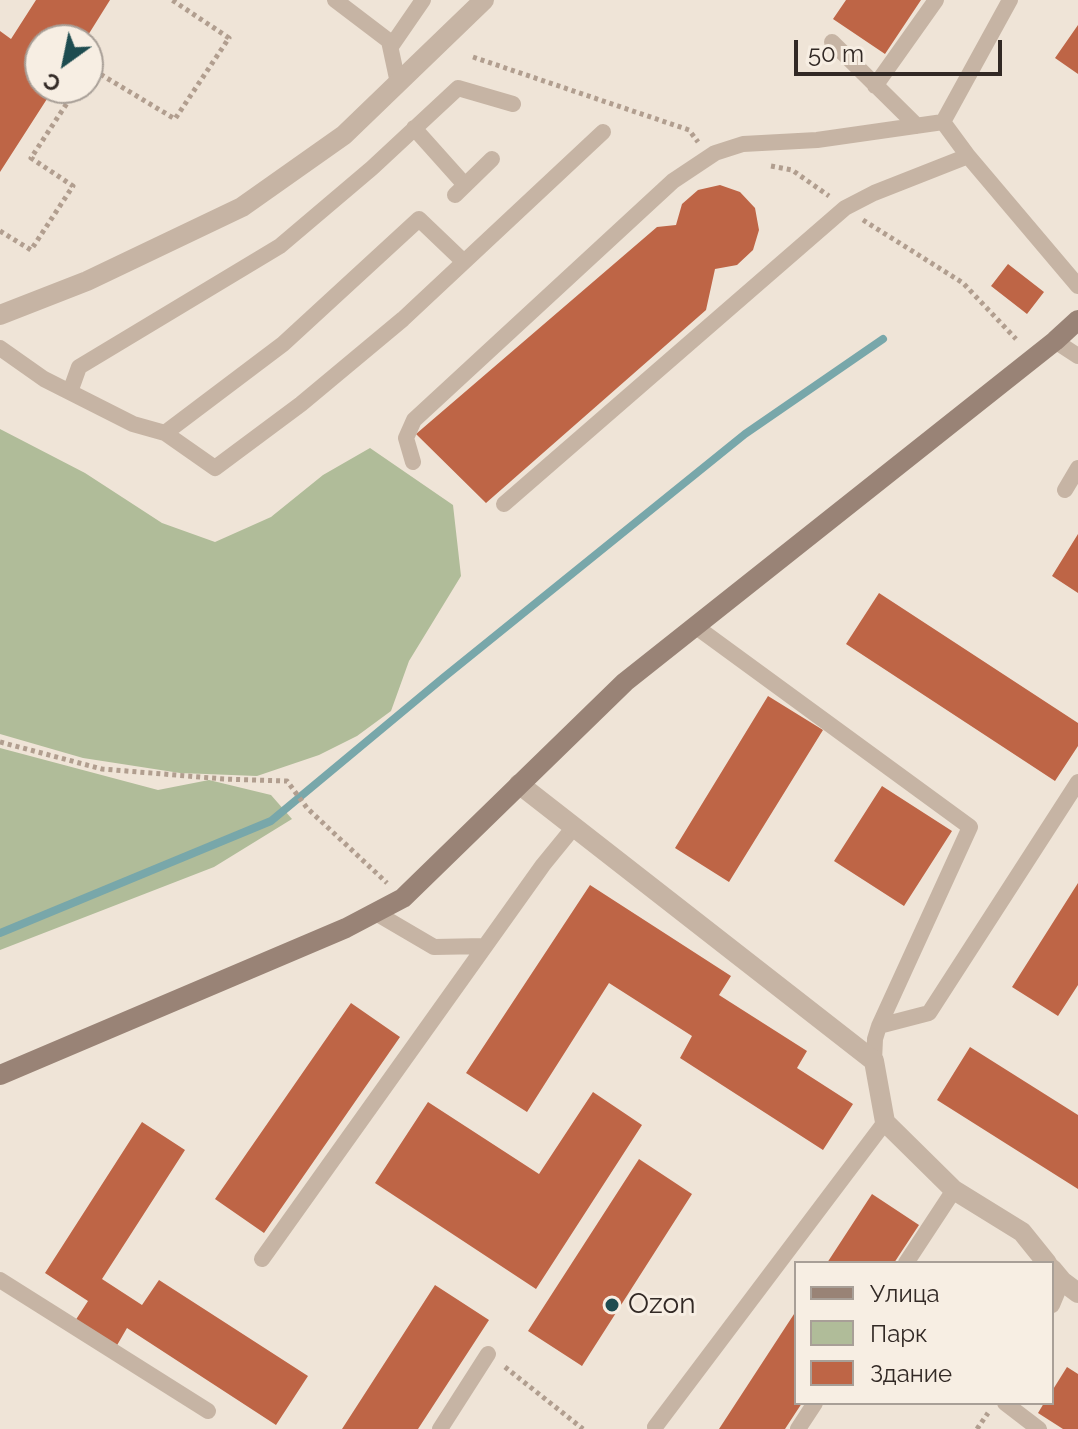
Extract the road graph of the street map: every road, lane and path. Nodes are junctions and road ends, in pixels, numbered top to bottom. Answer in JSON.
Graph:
{"nodes":[{"id":1,"x":172,"y":0,"type":"edge"},
{"id":2,"x":335,"y":0,"type":"edge"},
{"id":3,"x":423,"y":0,"type":"edge"},
{"id":4,"x":484,"y":0,"type":"edge"},
{"id":5,"x":936,"y":0,"type":"edge"},
{"id":6,"x":1010,"y":0,"type":"edge"},
{"id":7,"x":832,"y":42,"type":"dead end"},
{"id":8,"x":392,"y":45,"type":"junction"},
{"id":9,"x":473,"y":57,"type":"dead end"},
{"id":10,"x":104,"y":76,"type":"edge"},
{"id":11,"x":398,"y":83,"type":"junction"},
{"id":12,"x":875,"y":86,"type":"junction"},
{"id":13,"x":66,"y":104,"type":"edge"},
{"id":14,"x":513,"y":104,"type":"dead end"},
{"id":15,"x":943,"y":122,"type":"junction"},
{"id":16,"x":917,"y":126,"type":"junction"},
{"id":17,"x":414,"y":128,"type":"junction"},
{"id":18,"x":603,"y":132,"type":"dead end"},
{"id":19,"x":701,"y":146,"type":"dead end"},
{"id":20,"x":968,"y":156,"type":"junction"},
{"id":21,"x":492,"y":159,"type":"dead end"},
{"id":22,"x":781,"y":167,"type":"dead end"},
{"id":23,"x":845,"y":208,"type":"junction"},
{"id":24,"x":0,"y":231,"type":"edge"},
{"id":25,"x":464,"y":262,"type":"junction"},
{"id":26,"x":1078,"y":286,"type":"edge"},
{"id":27,"x":0,"y":315,"type":"edge"},
{"id":28,"x":1078,"y":320,"type":"edge"},
{"id":29,"x":1016,"y":339,"type":"dead end"},
{"id":30,"x":1055,"y":341,"type":"junction"},
{"id":31,"x":0,"y":348,"type":"edge"},
{"id":32,"x":1078,"y":356,"type":"edge"},
{"id":33,"x":70,"y":392,"type":"junction"},
{"id":34,"x":165,"y":433,"type":"junction"},
{"id":35,"x":413,"y":462,"type":"dead end"},
{"id":36,"x":1078,"y":468,"type":"edge"},
{"id":37,"x":1065,"y":490,"type":"dead end"},
{"id":38,"x":504,"y":504,"type":"dead end"},
{"id":39,"x":695,"y":626,"type":"junction"},
{"id":40,"x":0,"y":742,"type":"edge"},
{"id":41,"x":1078,"y":782,"type":"edge"},
{"id":42,"x":519,"y":784,"type":"junction"},
{"id":43,"x":574,"y":827,"type":"junction"},
{"id":44,"x":388,"y":884,"type":"dead end"},
{"id":45,"x":376,"y":913,"type":"junction"},
{"id":46,"x":485,"y":946,"type":"junction"},
{"id":47,"x":879,"y":1026,"type":"junction"},
{"id":48,"x":874,"y":1061,"type":"junction"},
{"id":49,"x":0,"y":1075,"type":"edge"},
{"id":50,"x":885,"y":1122,"type":"junction"},
{"id":51,"x":954,"y":1190,"type":"junction"},
{"id":52,"x":262,"y":1259,"type":"dead end"},
{"id":53,"x":907,"y":1261,"type":"edge"},
{"id":54,"x":1045,"y":1261,"type":"edge"},
{"id":55,"x":0,"y":1280,"type":"edge"},
{"id":56,"x":1064,"y":1281,"type":"edge"},
{"id":57,"x":1054,"y":1301,"type":"edge"},
{"id":58,"x":488,"y":1354,"type":"joint"},
{"id":59,"x":814,"y":1405,"type":"edge"},
{"id":60,"x":1008,"y":1405,"type":"edge"},
{"id":61,"x":208,"y":1411,"type":"dead end"},
{"id":62,"x":655,"y":1427,"type":"edge"},
{"id":63,"x":440,"y":1429,"type":"edge"},
{"id":64,"x":583,"y":1429,"type":"edge"},
{"id":65,"x":798,"y":1429,"type":"edge"},
{"id":66,"x":1039,"y":1429,"type":"edge"}],
"edges":[{"from":1,"to":10,"type":"path"},
{"from":2,"to":8,"type":"lane"},
{"from":3,"to":8,"type":"lane"},
{"from":4,"to":11,"type":"street"},
{"from":5,"to":12,"type":"lane"},
{"from":6,"to":15,"type":"lane"},
{"from":7,"to":12,"type":"lane"},
{"from":8,"to":11,"type":"lane"},
{"from":9,"to":19,"type":"path"},
{"from":11,"to":27,"type":"street"},
{"from":12,"to":16,"type":"lane"},
{"from":13,"to":24,"type":"path"},
{"from":14,"to":17,"type":"lane"},
{"from":15,"to":16,"type":"lane"},
{"from":15,"to":20,"type":"lane"},
{"from":16,"to":35,"type":"lane"},
{"from":17,"to":21,"type":"lane"},
{"from":17,"to":33,"type":"lane"},
{"from":18,"to":25,"type":"lane"},
{"from":20,"to":23,"type":"lane"},
{"from":20,"to":26,"type":"lane"},
{"from":22,"to":23,"type":"path"},
{"from":23,"to":29,"type":"path"},
{"from":23,"to":38,"type":"lane"},
{"from":25,"to":34,"type":"lane"},
{"from":25,"to":34,"type":"lane"},
{"from":28,"to":30,"type":"street"},
{"from":30,"to":32,"type":"lane"},
{"from":30,"to":39,"type":"street"},
{"from":31,"to":33,"type":"lane"},
{"from":33,"to":34,"type":"lane"},
{"from":36,"to":37,"type":"lane"},
{"from":39,"to":42,"type":"street"},
{"from":39,"to":47,"type":"lane"},
{"from":40,"to":44,"type":"path"},
{"from":41,"to":47,"type":"lane"},
{"from":42,"to":43,"type":"street"},
{"from":42,"to":45,"type":"street"},
{"from":43,"to":46,"type":"lane"},
{"from":43,"to":48,"type":"street"},
{"from":45,"to":46,"type":"lane"},
{"from":45,"to":49,"type":"street"},
{"from":46,"to":52,"type":"lane"},
{"from":47,"to":48,"type":"lane"},
{"from":48,"to":50,"type":"street"},
{"from":50,"to":51,"type":"street"},
{"from":50,"to":62,"type":"lane"},
{"from":51,"to":53,"type":"lane"},
{"from":51,"to":54,"type":"street"},
{"from":55,"to":61,"type":"lane"},
{"from":56,"to":57,"type":"lane"},
{"from":58,"to":63,"type":"lane"},
{"from":58,"to":64,"type":"path"},
{"from":59,"to":65,"type":"lane"},
{"from":60,"to":66,"type":"lane"}]}
